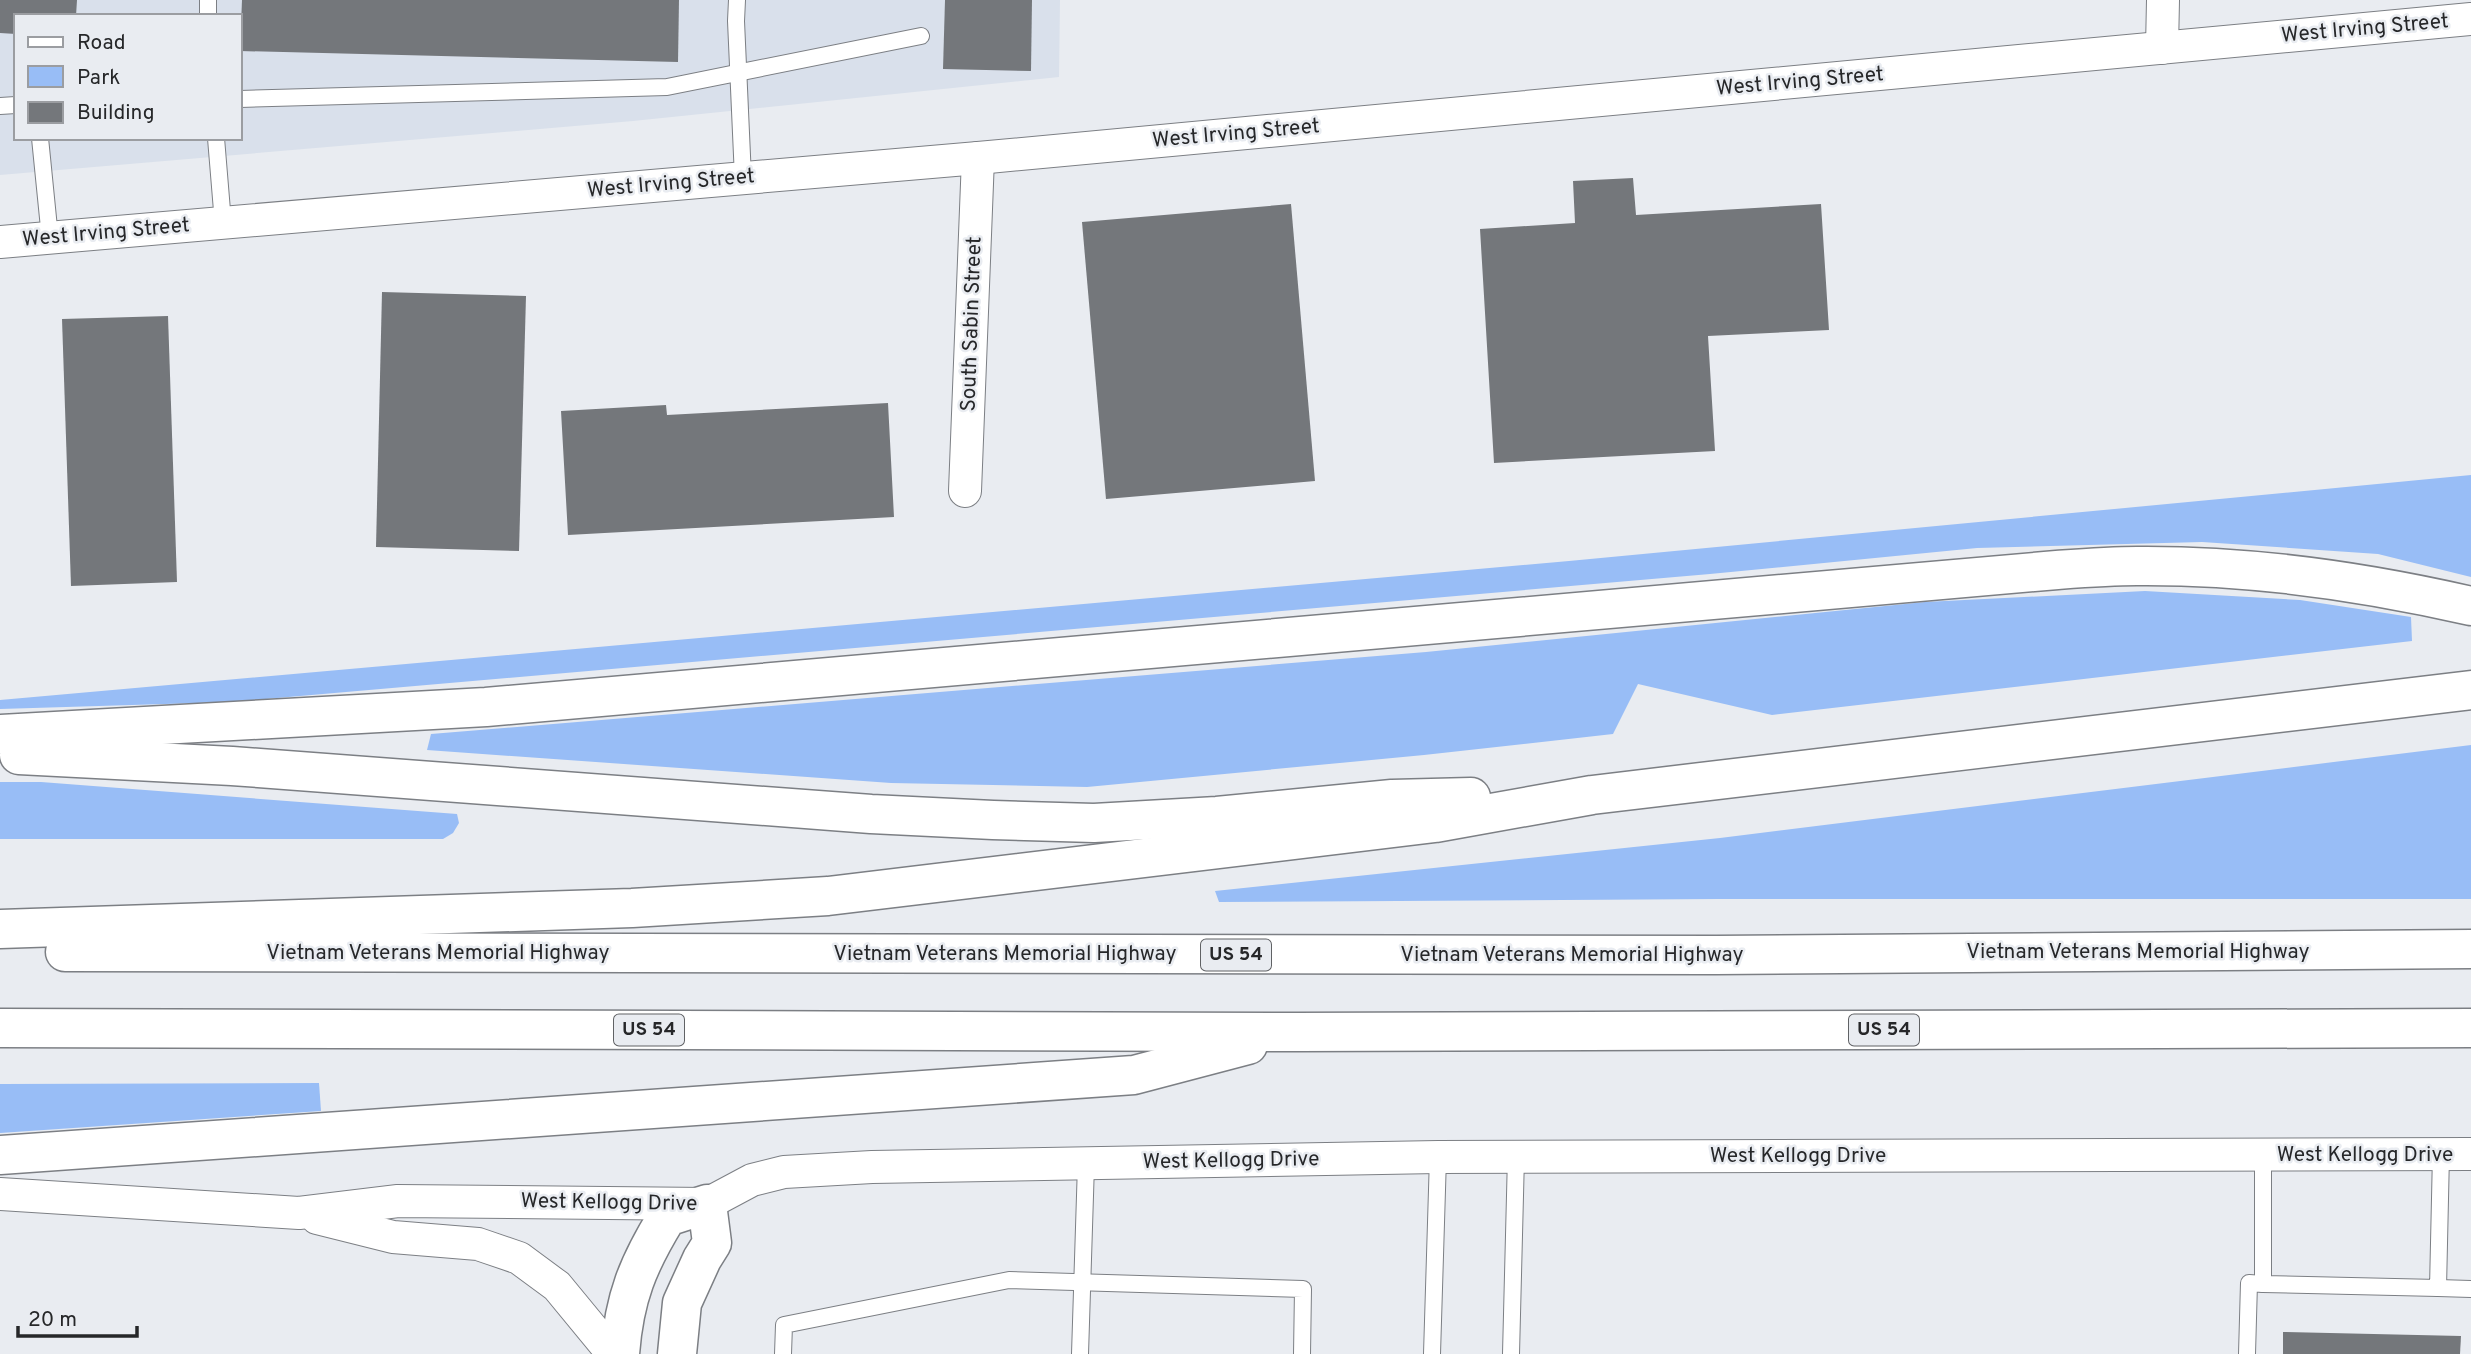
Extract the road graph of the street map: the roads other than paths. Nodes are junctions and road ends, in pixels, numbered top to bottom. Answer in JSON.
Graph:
{"nodes":[{"id":1,"x":737,"y":0,"type":"edge"},
{"id":2,"x":2163,"y":0,"type":"edge"},
{"id":3,"x":2471,"y":19,"type":"edge"},
{"id":4,"x":921,"y":36,"type":"dead end"},
{"id":5,"x":2162,"y":48,"type":"junction"},
{"id":6,"x":739,"y":73,"type":"junction"},
{"id":7,"x":242,"y":99,"type":"edge"},
{"id":8,"x":40,"y":140,"type":"edge"},
{"id":9,"x":216,"y":140,"type":"edge"},
{"id":10,"x":978,"y":158,"type":"junction"},
{"id":11,"x":743,"y":178,"type":"junction"},
{"id":12,"x":223,"y":223,"type":"junction"},
{"id":13,"x":50,"y":238,"type":"junction"},
{"id":14,"x":0,"y":242,"type":"edge"},
{"id":15,"x":965,"y":491,"type":"dead end"},
{"id":16,"x":2471,"y":606,"type":"edge"},
{"id":17,"x":2471,"y":690,"type":"edge"},
{"id":18,"x":0,"y":734,"type":"edge"},
{"id":19,"x":0,"y":754,"type":"edge"},
{"id":20,"x":1479,"y":806,"type":"junction"},
{"id":21,"x":0,"y":929,"type":"edge"},
{"id":22,"x":2471,"y":949,"type":"edge"},
{"id":23,"x":0,"y":952,"type":"edge"},
{"id":24,"x":0,"y":1028,"type":"edge"},
{"id":25,"x":2471,"y":1028,"type":"edge"},
{"id":26,"x":1298,"y":1032,"type":"junction"},
{"id":27,"x":2456,"y":1154,"type":"edge"},
{"id":28,"x":0,"y":1155,"type":"edge"},
{"id":29,"x":2263,"y":1155,"type":"junction"},
{"id":30,"x":1516,"y":1156,"type":"junction"},
{"id":31,"x":1438,"y":1157,"type":"junction"},
{"id":32,"x":1086,"y":1164,"type":"junction"},
{"id":33,"x":0,"y":1194,"type":"edge"},
{"id":34,"x":708,"y":1204,"type":"junction"},
{"id":35,"x":299,"y":1213,"type":"junction"},
{"id":36,"x":1082,"y":1283,"type":"junction"},
{"id":37,"x":2263,"y":1283,"type":"junction"},
{"id":38,"x":2438,"y":1288,"type":"junction"},
{"id":39,"x":2471,"y":1289,"type":"edge"},
{"id":40,"x":613,"y":1354,"type":"edge"},
{"id":41,"x":620,"y":1354,"type":"edge"},
{"id":42,"x":677,"y":1354,"type":"edge"},
{"id":43,"x":783,"y":1354,"type":"edge"},
{"id":44,"x":1080,"y":1354,"type":"edge"},
{"id":45,"x":1302,"y":1354,"type":"edge"},
{"id":46,"x":1432,"y":1354,"type":"edge"},
{"id":47,"x":1511,"y":1354,"type":"edge"},
{"id":48,"x":2247,"y":1354,"type":"edge"}],
"edges":[{"from":1,"to":6,"type":"lane"},
{"from":2,"to":5,"type":"street"},
{"from":3,"to":5,"type":"street","name":"West Irving Street"},
{"from":4,"to":6,"type":"lane"},
{"from":5,"to":10,"type":"street","name":"West Irving Street"},
{"from":6,"to":7,"type":"lane"},
{"from":6,"to":11,"type":"lane"},
{"from":8,"to":13,"type":"lane"},
{"from":9,"to":12,"type":"lane"},
{"from":10,"to":11,"type":"street","name":"West Irving Street"},
{"from":10,"to":15,"type":"street","name":"South Sabin Street"},
{"from":11,"to":12,"type":"street","name":"West Irving Street"},
{"from":12,"to":13,"type":"street","name":"West Irving Street"},
{"from":13,"to":14,"type":"street","name":"West Irving Street"},
{"from":16,"to":18,"type":"main road"},
{"from":17,"to":20,"type":"main road"},
{"from":19,"to":20,"type":"main road"},
{"from":20,"to":21,"type":"main road"},
{"from":22,"to":23,"type":"main road","name":"Vietnam Veterans Memorial Highway","number":"US 54"},
{"from":24,"to":26,"type":"main road","number":"US 54"},
{"from":25,"to":26,"type":"main road","number":"US 54"},
{"from":26,"to":28,"type":"main road"},
{"from":27,"to":29,"type":"street","name":"West Kellogg Drive"},
{"from":27,"to":38,"type":"lane"},
{"from":29,"to":30,"type":"street","name":"West Kellogg Drive"},
{"from":29,"to":37,"type":"lane"},
{"from":30,"to":31,"type":"street","name":"West Kellogg Drive"},
{"from":30,"to":47,"type":"lane"},
{"from":31,"to":32,"type":"street","name":"West Kellogg Drive"},
{"from":31,"to":46,"type":"lane"},
{"from":32,"to":34,"type":"street","name":"West Kellogg Drive"},
{"from":32,"to":36,"type":"lane"},
{"from":33,"to":35,"type":"street","name":"West Kellogg Drive"},
{"from":34,"to":35,"type":"street","name":"West Kellogg Drive"},
{"from":34,"to":41,"type":"main road"},
{"from":34,"to":42,"type":"main road"},
{"from":35,"to":40,"type":"street"},
{"from":36,"to":43,"type":"lane"},
{"from":36,"to":44,"type":"lane"},
{"from":36,"to":45,"type":"lane"},
{"from":37,"to":38,"type":"lane"},
{"from":37,"to":48,"type":"lane"},
{"from":38,"to":39,"type":"lane"}]}
